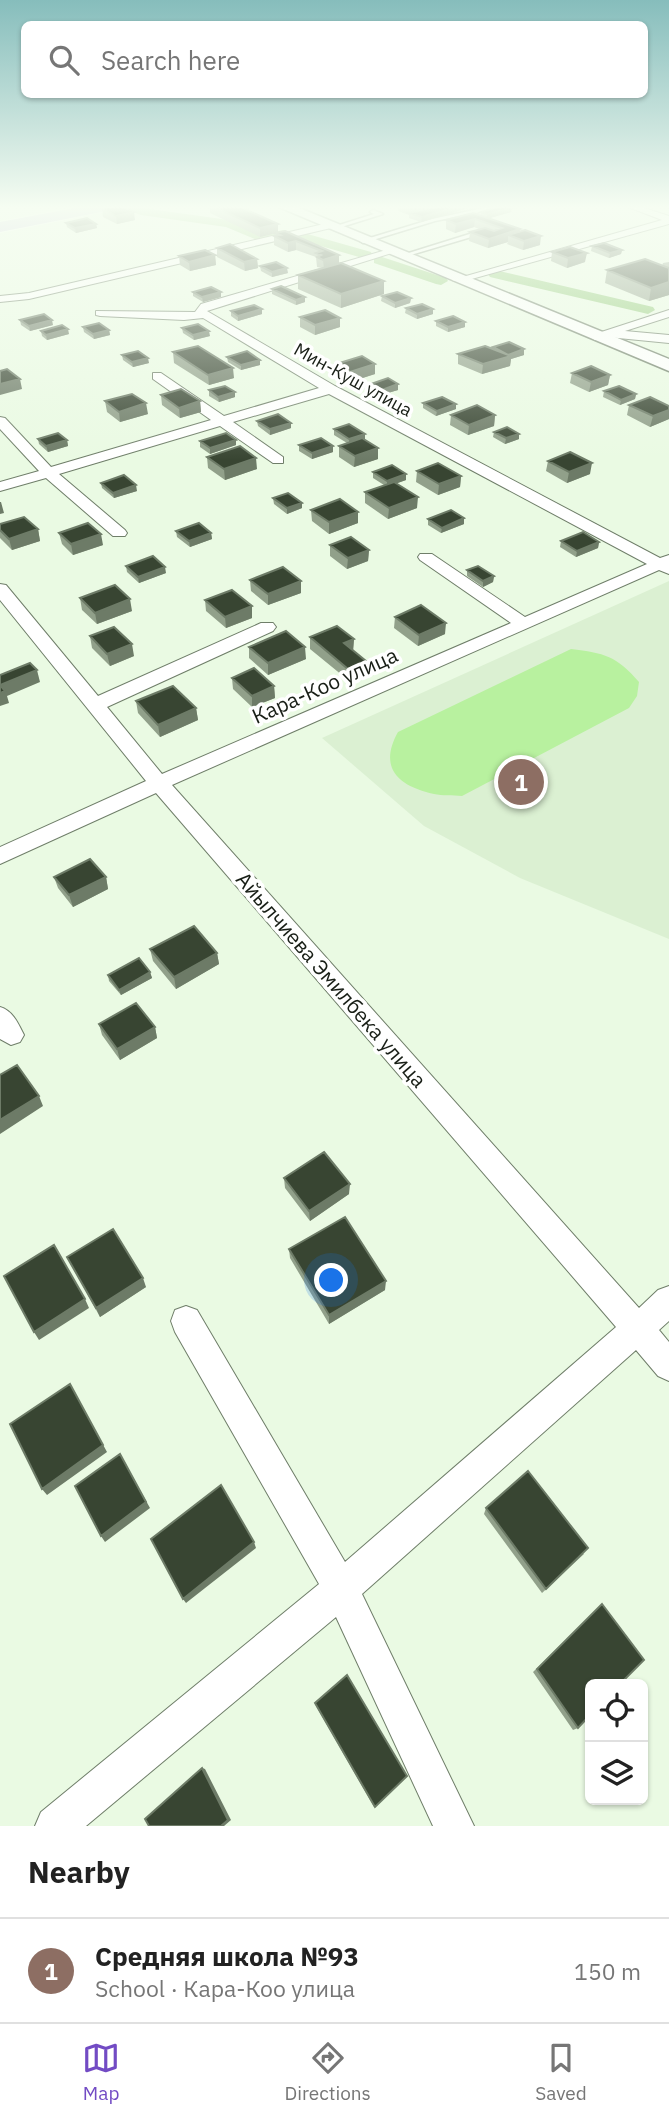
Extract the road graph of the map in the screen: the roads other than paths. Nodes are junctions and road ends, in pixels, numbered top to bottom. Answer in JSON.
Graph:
{"nodes":[{"id":1,"x":54,"y":290,"type":"edge"},
{"id":2,"x":263,"y":290,"type":"edge"},
{"id":3,"x":484,"y":290,"type":"edge"},
{"id":4,"x":0,"y":299,"type":"edge"},
{"id":5,"x":100,"y":313,"type":"dead end"},
{"id":6,"x":669,"y":313,"type":"edge"},
{"id":7,"x":203,"y":315,"type":"junction"},
{"id":8,"x":601,"y":335,"type":"junction"},
{"id":9,"x":669,"y":339,"type":"edge"},
{"id":10,"x":669,"y":366,"type":"edge"},
{"id":11,"x":158,"y":376,"type":"dead end"},
{"id":12,"x":330,"y":389,"type":"junction"},
{"id":13,"x":0,"y":421,"type":"edge"},
{"id":14,"x":224,"y":422,"type":"junction"},
{"id":15,"x":278,"y":460,"type":"dead end"},
{"id":16,"x":48,"y":472,"type":"junction"},
{"id":17,"x":0,"y":487,"type":"edge"},
{"id":18,"x":119,"y":533,"type":"dead end"},
{"id":19,"x":426,"y":557,"type":"dead end"},
{"id":20,"x":666,"y":564,"type":"edge"},
{"id":21,"x":0,"y":589,"type":"edge"},
{"id":22,"x":524,"y":624,"type":"junction"},
{"id":23,"x":267,"y":627,"type":"dead end"},
{"id":24,"x":95,"y":705,"type":"junction"},
{"id":25,"x":159,"y":783,"type":"junction"},
{"id":26,"x":0,"y":856,"type":"edge"},
{"id":27,"x":669,"y":1301,"type":"edge"},
{"id":28,"x":187,"y":1321,"type":"dead end"},
{"id":29,"x":636,"y":1328,"type":"junction"},
{"id":30,"x":669,"y":1365,"type":"edge"},
{"id":31,"x":341,"y":1589,"type":"junction"},
{"id":32,"x":55,"y":1826,"type":"edge"},
{"id":33,"x":453,"y":1826,"type":"edge"}],
"edges":[{"from":1,"to":4,"type":"street"},
{"from":2,"to":7,"type":"street"},
{"from":3,"to":8,"type":"main road"},
{"from":5,"to":7,"type":"street"},
{"from":6,"to":8,"type":"street"},
{"from":7,"to":12,"type":"street","name":"Мин-Куш улица"},
{"from":8,"to":9,"type":"street"},
{"from":8,"to":10,"type":"main road"},
{"from":11,"to":14,"type":"street"},
{"from":12,"to":14,"type":"street"},
{"from":12,"to":20,"type":"street","name":"Мин-Куш улица"},
{"from":13,"to":16,"type":"street"},
{"from":14,"to":15,"type":"street"},
{"from":14,"to":16,"type":"street"},
{"from":16,"to":17,"type":"street"},
{"from":16,"to":18,"type":"street"},
{"from":19,"to":22,"type":"street"},
{"from":20,"to":22,"type":"street","name":"Кара-Коо улица"},
{"from":21,"to":24,"type":"street","name":"Айылчиева Эмилбека улица"},
{"from":22,"to":25,"type":"street","name":"Кара-Коо улица"},
{"from":23,"to":24,"type":"street"},
{"from":24,"to":25,"type":"street","name":"Айылчиева Эмилбека улица"},
{"from":25,"to":26,"type":"street","name":"Кара-Коо улица"},
{"from":25,"to":29,"type":"street","name":"Айылчиева Эмилбека улица"},
{"from":27,"to":29,"type":"street"},
{"from":28,"to":31,"type":"street"},
{"from":29,"to":30,"type":"street","name":"Айылчиева Эмилбека улица"},
{"from":29,"to":31,"type":"street"},
{"from":31,"to":32,"type":"street"},
{"from":31,"to":33,"type":"street"}]}
